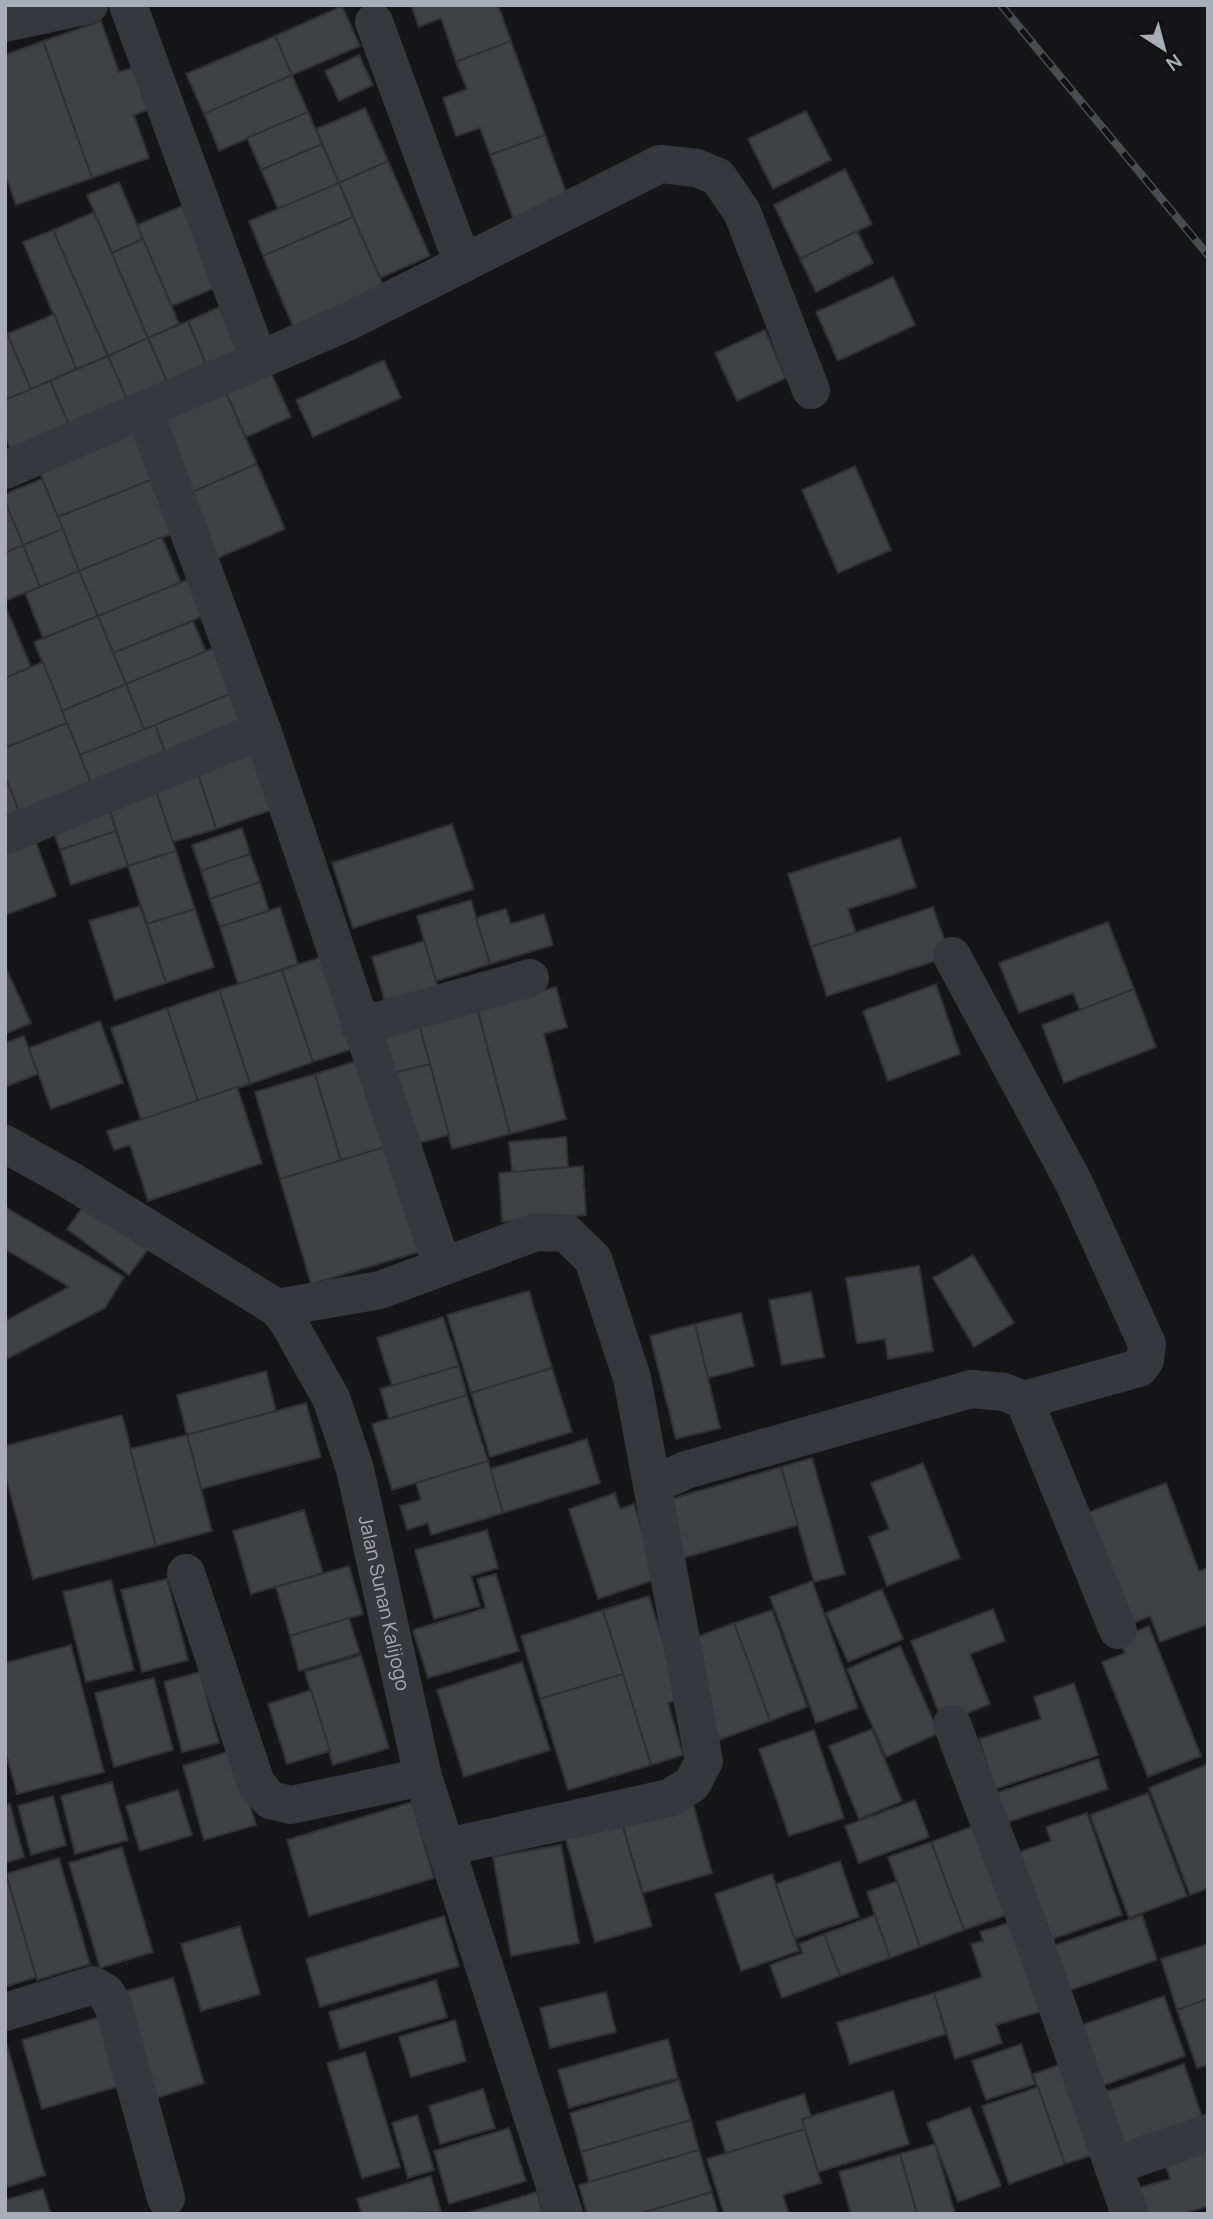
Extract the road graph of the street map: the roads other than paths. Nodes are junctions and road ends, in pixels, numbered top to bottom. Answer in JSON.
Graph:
{"nodes":[{"id":1,"x":89,"y":5,"type":"edge"},
{"id":2,"x":128,"y":5,"type":"edge"},
{"id":3,"x":374,"y":22,"type":"dead end"},
{"id":4,"x":5,"y":23,"type":"edge"},
{"id":5,"x":463,"y":264,"type":"junction"},
{"id":6,"x":259,"y":361,"type":"junction"},
{"id":7,"x":811,"y":390,"type":"dead end"},
{"id":8,"x":144,"y":410,"type":"junction"},
{"id":9,"x":5,"y":470,"type":"edge"},
{"id":10,"x":262,"y":730,"type":"junction"},
{"id":11,"x":5,"y":836,"type":"edge"},
{"id":12,"x":952,"y":956,"type":"dead end"},
{"id":13,"x":530,"y":978,"type":"dead end"},
{"id":14,"x":360,"y":1026,"type":"junction"},
{"id":15,"x":5,"y":1144,"type":"edge"},
{"id":16,"x":442,"y":1265,"type":"junction"},
{"id":17,"x":277,"y":1308,"type":"junction"},
{"id":18,"x":1024,"y":1399,"type":"junction"},
{"id":19,"x":652,"y":1485,"type":"junction"},
{"id":20,"x":186,"y":1573,"type":"dead end"},
{"id":21,"x":1118,"y":1630,"type":"dead end"},
{"id":22,"x":952,"y":1724,"type":"dead end"},
{"id":23,"x":423,"y":1777,"type":"junction"},
{"id":24,"x":447,"y":1847,"type":"junction"},
{"id":25,"x":5,"y":2012,"type":"edge"},
{"id":26,"x":1208,"y":2133,"type":"edge"},
{"id":27,"x":1113,"y":2166,"type":"junction"},
{"id":28,"x":166,"y":2198,"type":"dead end"},
{"id":29,"x":564,"y":2214,"type":"edge"},
{"id":30,"x":1129,"y":2214,"type":"edge"}],
"edges":[{"from":1,"to":4,"type":"street"},
{"from":2,"to":6,"type":"street"},
{"from":3,"to":5,"type":"street"},
{"from":5,"to":6,"type":"street"},
{"from":5,"to":7,"type":"street"},
{"from":6,"to":8,"type":"street"},
{"from":8,"to":9,"type":"street"},
{"from":8,"to":10,"type":"street"},
{"from":10,"to":11,"type":"street"},
{"from":10,"to":14,"type":"street"},
{"from":12,"to":18,"type":"street"},
{"from":13,"to":14,"type":"street"},
{"from":14,"to":16,"type":"street"},
{"from":15,"to":17,"type":"street","name":"Jalan Sunan Kalijogo"},
{"from":16,"to":17,"type":"street"},
{"from":16,"to":19,"type":"street"},
{"from":17,"to":23,"type":"street","name":"Jalan Sunan Kalijogo"},
{"from":18,"to":19,"type":"street"},
{"from":18,"to":21,"type":"street"},
{"from":19,"to":24,"type":"street"},
{"from":20,"to":23,"type":"street"},
{"from":22,"to":27,"type":"street"},
{"from":23,"to":24,"type":"street","name":"Jalan Sunan Kalijogo"},
{"from":24,"to":29,"type":"street","name":"Jalan Sunan Kalijogo"},
{"from":25,"to":28,"type":"street"},
{"from":26,"to":27,"type":"street"},
{"from":27,"to":30,"type":"street"}]}
